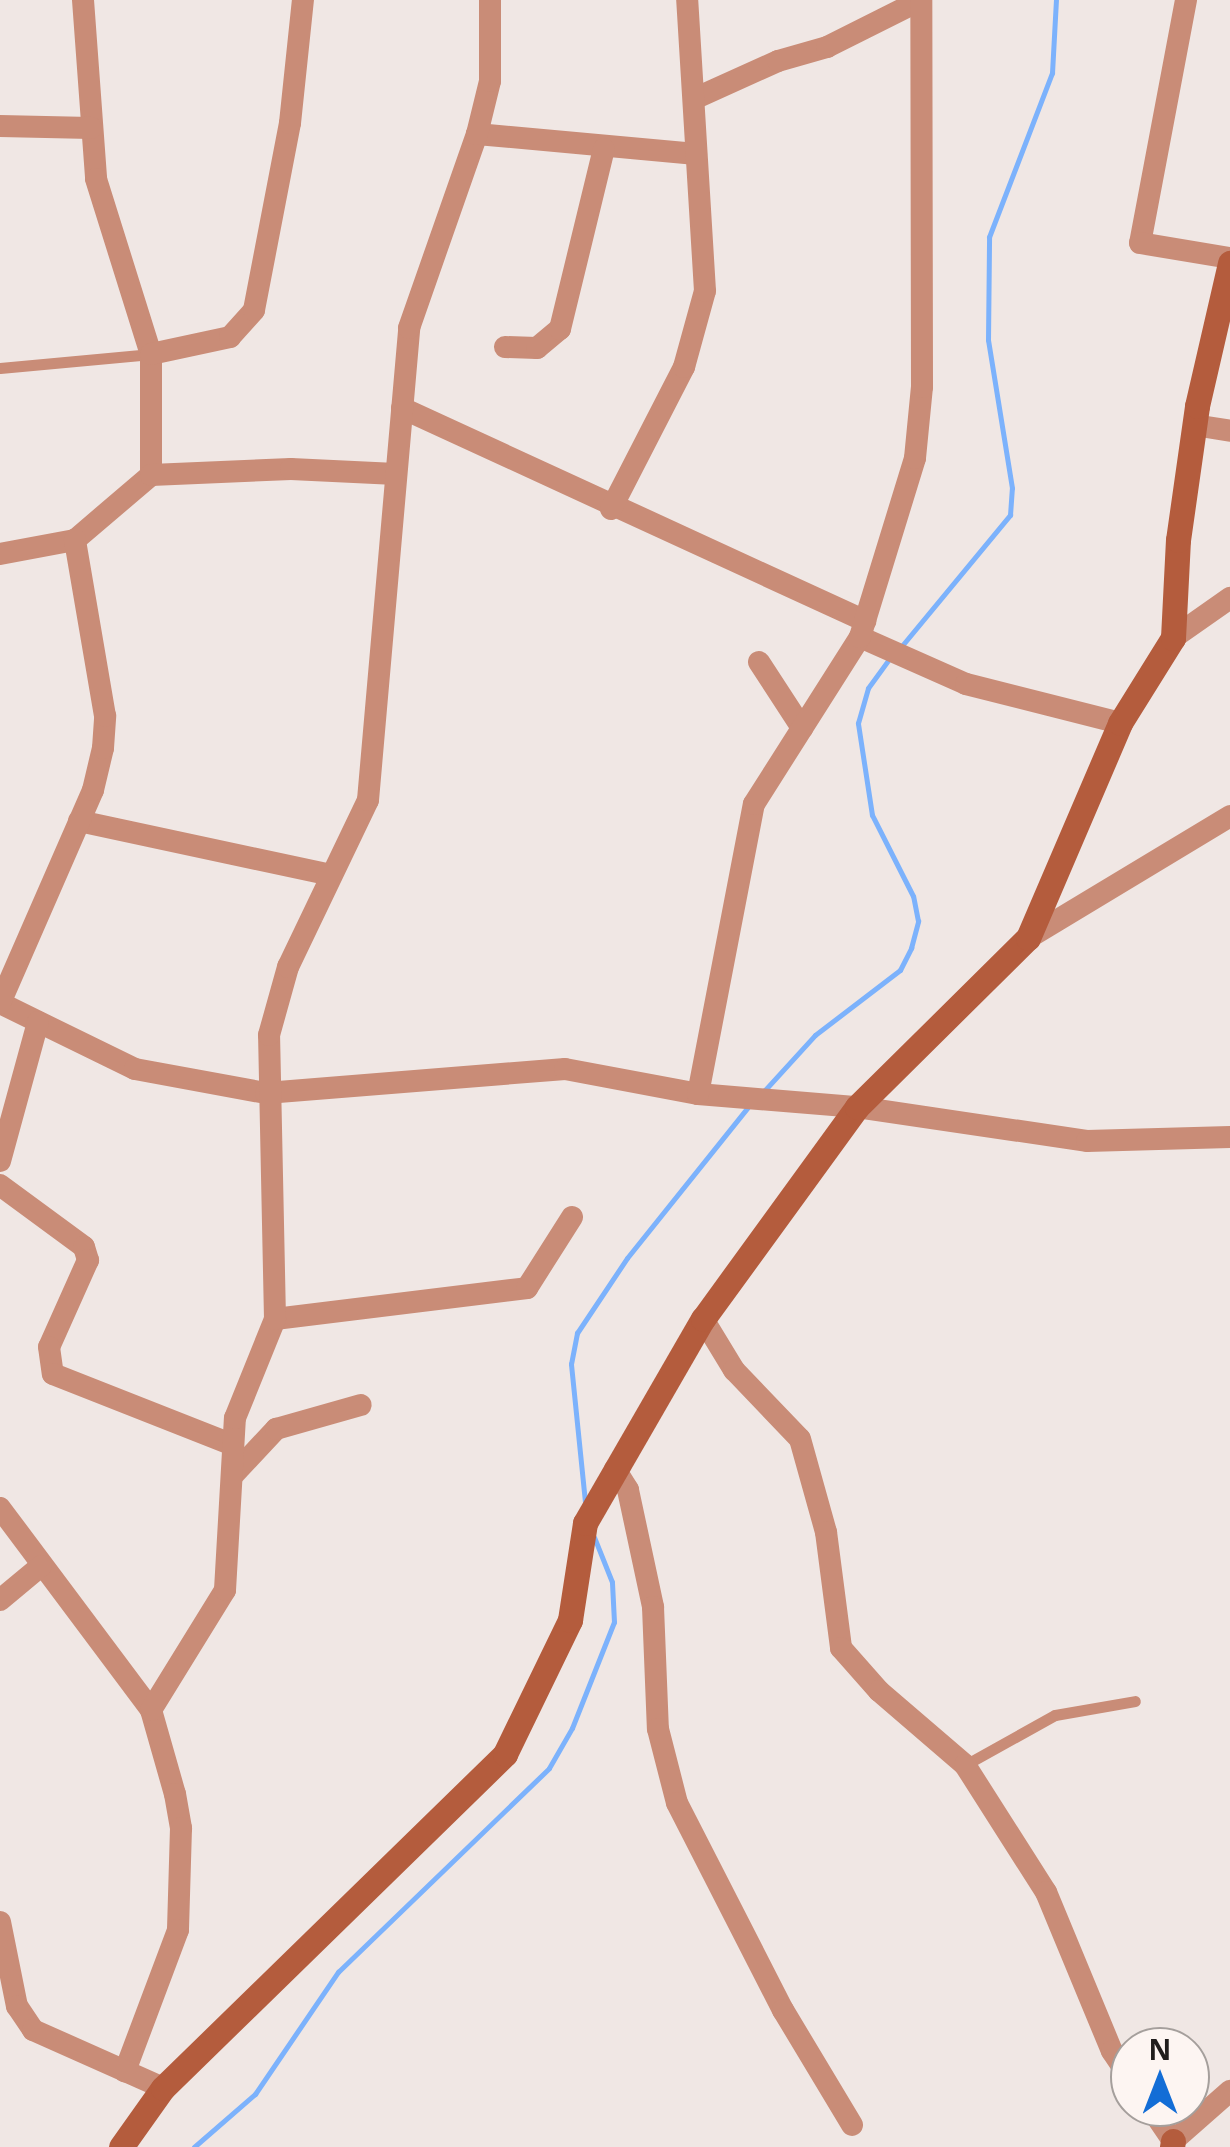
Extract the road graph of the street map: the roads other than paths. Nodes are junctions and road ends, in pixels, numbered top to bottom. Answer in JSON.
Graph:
{"nodes":[{"id":1,"x":83,"y":0,"type":"edge"},
{"id":2,"x":304,"y":0,"type":"edge"},
{"id":3,"x":490,"y":0,"type":"edge"},
{"id":4,"x":687,"y":0,"type":"edge"},
{"id":5,"x":921,"y":0,"type":"edge"},
{"id":6,"x":1186,"y":0,"type":"edge"},
{"id":7,"x":696,"y":98,"type":"junction"},
{"id":8,"x":0,"y":126,"type":"edge"},
{"id":9,"x":91,"y":128,"type":"junction"},
{"id":10,"x":477,"y":134,"type":"junction"},
{"id":11,"x":604,"y":149,"type":"junction"},
{"id":12,"x":696,"y":154,"type":"junction"},
{"id":13,"x":1230,"y":261,"type":"edge"},
{"id":14,"x":505,"y":347,"type":"dead end"},
{"id":15,"x":150,"y":354,"type":"junction"},
{"id":16,"x":0,"y":368,"type":"edge"},
{"id":17,"x":402,"y":408,"type":"junction"},
{"id":18,"x":1194,"y":424,"type":"junction"},
{"id":19,"x":1230,"y":432,"type":"edge"},
{"id":20,"x":396,"y":474,"type":"junction"},
{"id":21,"x":151,"y":475,"type":"junction"},
{"id":22,"x":612,"y":508,"type":"junction"},
{"id":23,"x":75,"y":540,"type":"junction"},
{"id":24,"x":0,"y":554,"type":"edge"},
{"id":25,"x":1230,"y":598,"type":"edge"},
{"id":26,"x":862,"y":629,"type":"junction"},
{"id":27,"x":1174,"y":638,"type":"junction"},
{"id":28,"x":759,"y":662,"type":"dead end"},
{"id":29,"x":1120,"y":723,"type":"junction"},
{"id":30,"x":802,"y":728,"type":"junction"},
{"id":31,"x":1230,"y":816,"type":"edge"},
{"id":32,"x":80,"y":821,"type":"junction"},
{"id":33,"x":331,"y":875,"type":"junction"},
{"id":34,"x":1028,"y":938,"type":"junction"},
{"id":35,"x":0,"y":1003,"type":"edge"},
{"id":36,"x":38,"y":1022,"type":"junction"},
{"id":37,"x":266,"y":1093,"type":"junction"},
{"id":38,"x":698,"y":1094,"type":"junction"},
{"id":39,"x":857,"y":1106,"type":"junction"},
{"id":40,"x":1230,"y":1137,"type":"edge"},
{"id":41,"x":0,"y":1161,"type":"edge"},
{"id":42,"x":0,"y":1185,"type":"edge"},
{"id":43,"x":572,"y":1216,"type":"dead end"},
{"id":44,"x":274,"y":1318,"type":"junction"},
{"id":45,"x":702,"y":1320,"type":"junction"},
{"id":46,"x":361,"y":1405,"type":"dead end"},
{"id":47,"x":233,"y":1445,"type":"junction"},
{"id":48,"x":234,"y":1474,"type":"junction"},
{"id":49,"x":611,"y":1476,"type":"junction"},
{"id":50,"x":0,"y":1508,"type":"edge"},
{"id":51,"x":41,"y":1566,"type":"junction"},
{"id":52,"x":0,"y":1600,"type":"edge"},
{"id":53,"x":1135,"y":1702,"type":"dead end"},
{"id":54,"x":151,"y":1710,"type":"junction"},
{"id":55,"x":965,"y":1765,"type":"junction"},
{"id":56,"x":0,"y":1922,"type":"edge"},
{"id":57,"x":1110,"y":2046,"type":"edge"},
{"id":58,"x":125,"y":2071,"type":"junction"},
{"id":59,"x":162,"y":2088,"type":"junction"},
{"id":60,"x":1230,"y":2092,"type":"edge"},
{"id":61,"x":852,"y":2125,"type":"dead end"},
{"id":62,"x":1172,"y":2144,"type":"edge"},
{"id":63,"x":121,"y":2147,"type":"edge"}],
"edges":[{"from":1,"to":9,"type":"street"},
{"from":2,"to":15,"type":"street"},
{"from":3,"to":10,"type":"street"},
{"from":4,"to":7,"type":"street"},
{"from":5,"to":7,"type":"street"},
{"from":5,"to":26,"type":"street"},
{"from":6,"to":13,"type":"street"},
{"from":7,"to":12,"type":"street"},
{"from":8,"to":9,"type":"street"},
{"from":9,"to":15,"type":"street"},
{"from":10,"to":11,"type":"street"},
{"from":10,"to":17,"type":"street"},
{"from":11,"to":12,"type":"street"},
{"from":11,"to":14,"type":"street"},
{"from":12,"to":22,"type":"street"},
{"from":13,"to":18,"type":"street"},
{"from":15,"to":16,"type":"lane"},
{"from":15,"to":21,"type":"street"},
{"from":17,"to":20,"type":"street"},
{"from":17,"to":22,"type":"street"},
{"from":18,"to":19,"type":"street"},
{"from":18,"to":27,"type":"street"},
{"from":20,"to":21,"type":"street"},
{"from":20,"to":33,"type":"street"},
{"from":21,"to":23,"type":"street"},
{"from":22,"to":26,"type":"street"},
{"from":23,"to":24,"type":"street"},
{"from":23,"to":32,"type":"street"},
{"from":25,"to":27,"type":"street"},
{"from":26,"to":29,"type":"street"},
{"from":26,"to":30,"type":"street"},
{"from":27,"to":29,"type":"street"},
{"from":28,"to":30,"type":"street"},
{"from":29,"to":34,"type":"street"},
{"from":30,"to":38,"type":"street"},
{"from":31,"to":34,"type":"street"},
{"from":32,"to":33,"type":"street"},
{"from":32,"to":35,"type":"street"},
{"from":33,"to":37,"type":"street"},
{"from":34,"to":39,"type":"street"},
{"from":35,"to":36,"type":"street"},
{"from":36,"to":37,"type":"street"},
{"from":36,"to":41,"type":"street"},
{"from":37,"to":38,"type":"street"},
{"from":37,"to":44,"type":"street"},
{"from":38,"to":39,"type":"street"},
{"from":39,"to":40,"type":"street"},
{"from":39,"to":45,"type":"street"},
{"from":42,"to":47,"type":"street"},
{"from":43,"to":44,"type":"street"},
{"from":44,"to":47,"type":"street"},
{"from":45,"to":49,"type":"street"},
{"from":45,"to":55,"type":"street"},
{"from":46,"to":48,"type":"street"},
{"from":47,"to":48,"type":"street"},
{"from":48,"to":54,"type":"street"},
{"from":49,"to":59,"type":"street"},
{"from":49,"to":61,"type":"street"},
{"from":50,"to":51,"type":"street"},
{"from":51,"to":52,"type":"street"},
{"from":51,"to":54,"type":"street"},
{"from":53,"to":55,"type":"lane"},
{"from":54,"to":58,"type":"street"},
{"from":55,"to":57,"type":"street"},
{"from":56,"to":58,"type":"street"},
{"from":58,"to":59,"type":"street"},
{"from":59,"to":63,"type":"street"},
{"from":60,"to":62,"type":"street"}]}
